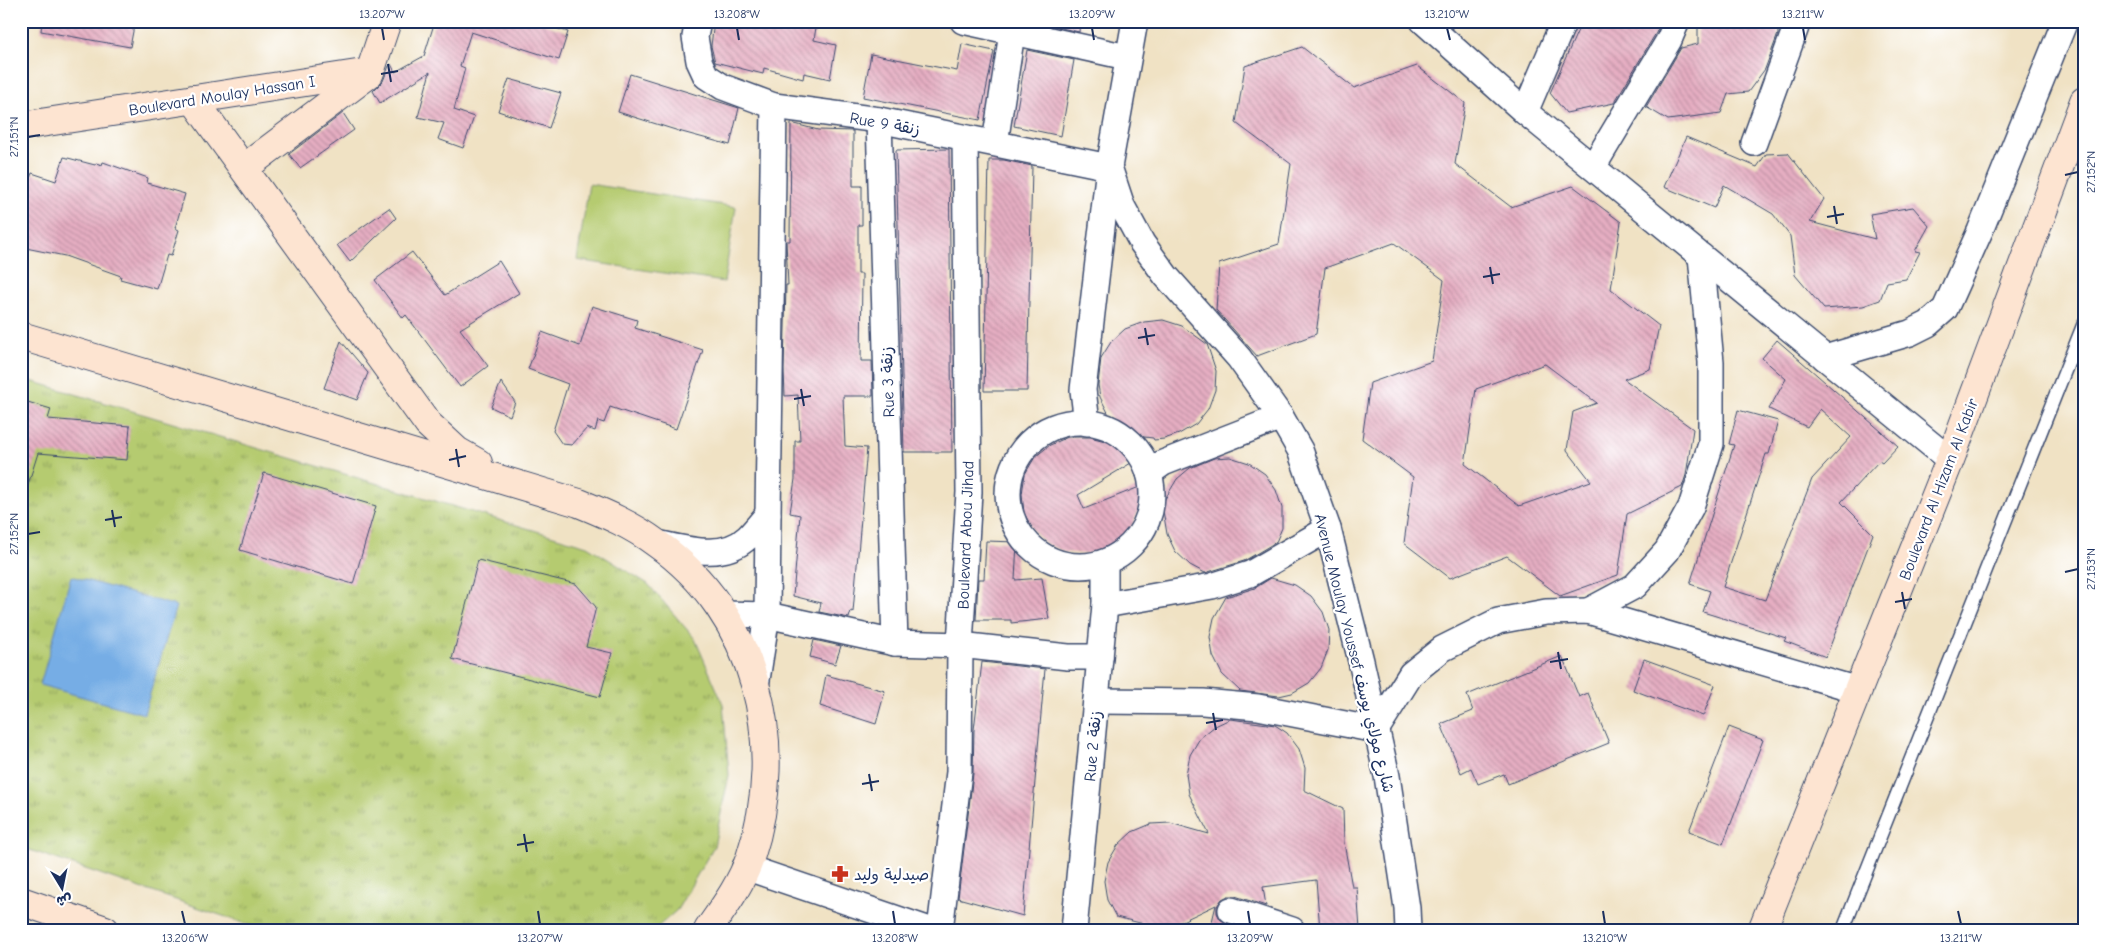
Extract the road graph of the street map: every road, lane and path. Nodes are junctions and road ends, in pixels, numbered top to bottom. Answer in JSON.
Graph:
{"nodes":[{"id":1,"x":387,"y":21,"type":"edge"},
{"id":2,"x":1135,"y":21,"type":"edge"},
{"id":3,"x":1423,"y":21,"type":"edge"},
{"id":4,"x":1564,"y":21,"type":"edge"},
{"id":5,"x":1677,"y":21,"type":"edge"},
{"id":6,"x":1795,"y":21,"type":"edge"},
{"id":7,"x":2065,"y":21,"type":"edge"},
{"id":8,"x":969,"y":22,"type":"edge"},
{"id":9,"x":696,"y":29,"type":"edge"},
{"id":10,"x":1012,"y":33,"type":"junction"},
{"id":11,"x":1127,"y":57,"type":"junction"},
{"id":12,"x":370,"y":72,"type":"junction"},
{"id":13,"x":193,"y":99,"type":"junction"},
{"id":14,"x":2084,"y":101,"type":"edge"},
{"id":15,"x":774,"y":106,"type":"junction"},
{"id":16,"x":1526,"y":112,"type":"junction"},
{"id":17,"x":880,"y":120,"type":"junction"},
{"id":18,"x":21,"y":126,"type":"edge"},
{"id":19,"x":965,"y":138,"type":"junction"},
{"id":20,"x":995,"y":143,"type":"junction"},
{"id":21,"x":1754,"y":143,"type":"dead end"},
{"id":22,"x":1109,"y":166,"type":"junction"},
{"id":23,"x":1593,"y":167,"type":"junction"},
{"id":24,"x":244,"y":168,"type":"junction"},
{"id":25,"x":1701,"y":256,"type":"junction"},
{"id":26,"x":2084,"y":323,"type":"edge"},
{"id":27,"x":21,"y":336,"type":"edge"},
{"id":28,"x":1825,"y":358,"type":"junction"},
{"id":29,"x":1281,"y":417,"type":"junction"},
{"id":30,"x":1087,"y":422,"type":"junction"},
{"id":31,"x":1950,"y":460,"type":"junction"},
{"id":32,"x":1150,"y":473,"type":"junction"},
{"id":33,"x":512,"y":481,"type":"junction"},
{"id":34,"x":1008,"y":490,"type":"junction"},
{"id":35,"x":969,"y":492,"type":"junction"},
{"id":36,"x":768,"y":514,"type":"junction"},
{"id":37,"x":1328,"y":529,"type":"junction"},
{"id":38,"x":657,"y":543,"type":"junction"},
{"id":39,"x":1105,"y":562,"type":"junction"},
{"id":40,"x":1105,"y":605,"type":"junction"},
{"id":41,"x":1588,"y":611,"type":"junction"},
{"id":42,"x":724,"y":614,"type":"junction"},
{"id":43,"x":767,"y":615,"type":"junction"},
{"id":44,"x":895,"y":643,"type":"junction"},
{"id":45,"x":960,"y":645,"type":"junction"},
{"id":46,"x":1100,"y":657,"type":"junction"},
{"id":47,"x":756,"y":686,"type":"junction"},
{"id":48,"x":1858,"y":690,"type":"junction"},
{"id":49,"x":1096,"y":701,"type":"junction"},
{"id":50,"x":1376,"y":730,"type":"junction"},
{"id":51,"x":747,"y":863,"type":"junction"},
{"id":52,"x":21,"y":901,"type":"edge"},
{"id":53,"x":728,"y":902,"type":"junction"},
{"id":54,"x":1231,"y":910,"type":"dead end"},
{"id":55,"x":105,"y":930,"type":"edge"},
{"id":56,"x":708,"y":930,"type":"edge"},
{"id":57,"x":719,"y":930,"type":"edge"},
{"id":58,"x":930,"y":930,"type":"edge"},
{"id":59,"x":940,"y":930,"type":"edge"},
{"id":60,"x":1074,"y":930,"type":"edge"},
{"id":61,"x":1292,"y":930,"type":"edge"},
{"id":62,"x":1408,"y":930,"type":"edge"},
{"id":63,"x":1762,"y":930,"type":"edge"},
{"id":64,"x":1843,"y":930,"type":"edge"}],
"edges":[{"from":1,"to":12,"type":"street"},
{"from":2,"to":11,"type":"street","name":"Avenue Moulay Youssef شارع مولاي يوسف"},
{"from":3,"to":16,"type":"street"},
{"from":4,"to":16,"type":"street"},
{"from":5,"to":23,"type":"street"},
{"from":6,"to":21,"type":"street"},
{"from":7,"to":28,"type":"street"},
{"from":8,"to":10,"type":"street"},
{"from":9,"to":15,"type":"street","name":"Rue 9 زنقة"},
{"from":10,"to":11,"type":"street"},
{"from":10,"to":20,"type":"street"},
{"from":11,"to":22,"type":"street","name":"Avenue Moulay Youssef شارع مولاي يوسف"},
{"from":12,"to":13,"type":"street","name":"Boulevard Moulay Hassan I"},
{"from":12,"to":24,"type":"street"},
{"from":13,"to":18,"type":"street","name":"Boulevard Moulay Hassan I"},
{"from":13,"to":24,"type":"street"},
{"from":14,"to":31,"type":"street","name":"Boulevard Al Hizam Al Kabir"},
{"from":15,"to":17,"type":"street","name":"Rue 9 زنقة"},
{"from":15,"to":36,"type":"street"},
{"from":16,"to":23,"type":"street"},
{"from":17,"to":19,"type":"street","name":"Rue 9 زنقة"},
{"from":17,"to":44,"type":"street","name":"Rue 3 زنقة"},
{"from":19,"to":20,"type":"street","name":"Rue 9 زنقة"},
{"from":19,"to":35,"type":"street","name":"Boulevard Abou Jihad"},
{"from":20,"to":22,"type":"street","name":"Rue 9 زنقة"},
{"from":22,"to":29,"type":"street","name":"Avenue Moulay Youssef شارع مولاي يوسف"},
{"from":22,"to":30,"type":"street"},
{"from":23,"to":25,"type":"street"},
{"from":24,"to":33,"type":"street"},
{"from":25,"to":28,"type":"street"},
{"from":25,"to":41,"type":"street"},
{"from":26,"to":64,"type":"lane"},
{"from":27,"to":33,"type":"street"},
{"from":28,"to":31,"type":"street"},
{"from":29,"to":32,"type":"street"},
{"from":29,"to":37,"type":"street","name":"Avenue Moulay Youssef شارع مولاي يوسف"},
{"from":30,"to":32,"type":"street"},
{"from":30,"to":34,"type":"street"},
{"from":31,"to":48,"type":"street","name":"Boulevard Al Hizam Al Kabir"},
{"from":32,"to":39,"type":"street"},
{"from":33,"to":38,"type":"street"},
{"from":34,"to":35,"type":"street"},
{"from":34,"to":39,"type":"street"},
{"from":35,"to":45,"type":"street","name":"Boulevard Abou Jihad"},
{"from":36,"to":38,"type":"street"},
{"from":36,"to":43,"type":"street"},
{"from":37,"to":40,"type":"street"},
{"from":37,"to":50,"type":"street","name":"Avenue Moulay Youssef شارع مولاي يوسف"},
{"from":38,"to":42,"type":"street"},
{"from":39,"to":40,"type":"street","name":"Rue 2 زنقة"},
{"from":40,"to":46,"type":"street","name":"Rue 2 زنقة"},
{"from":41,"to":48,"type":"street"},
{"from":41,"to":50,"type":"street"},
{"from":42,"to":43,"type":"street"},
{"from":42,"to":47,"type":"street"},
{"from":43,"to":44,"type":"street"},
{"from":43,"to":47,"type":"street"},
{"from":44,"to":45,"type":"street"},
{"from":45,"to":46,"type":"street"},
{"from":45,"to":59,"type":"street","name":"Boulevard Abou Jihad"},
{"from":46,"to":49,"type":"street","name":"Rue 2 زنقة"},
{"from":47,"to":51,"type":"street"},
{"from":48,"to":63,"type":"street","name":"Boulevard Al Hizam Al Kabir"},
{"from":49,"to":50,"type":"street"},
{"from":49,"to":60,"type":"street","name":"Rue 2 زنقة"},
{"from":50,"to":62,"type":"street","name":"Avenue Moulay Youssef شارع مولاي يوسف"},
{"from":51,"to":53,"type":"street"},
{"from":51,"to":58,"type":"street"},
{"from":52,"to":55,"type":"street"},
{"from":53,"to":56,"type":"street"},
{"from":53,"to":57,"type":"street"},
{"from":54,"to":61,"type":"street"}]}
